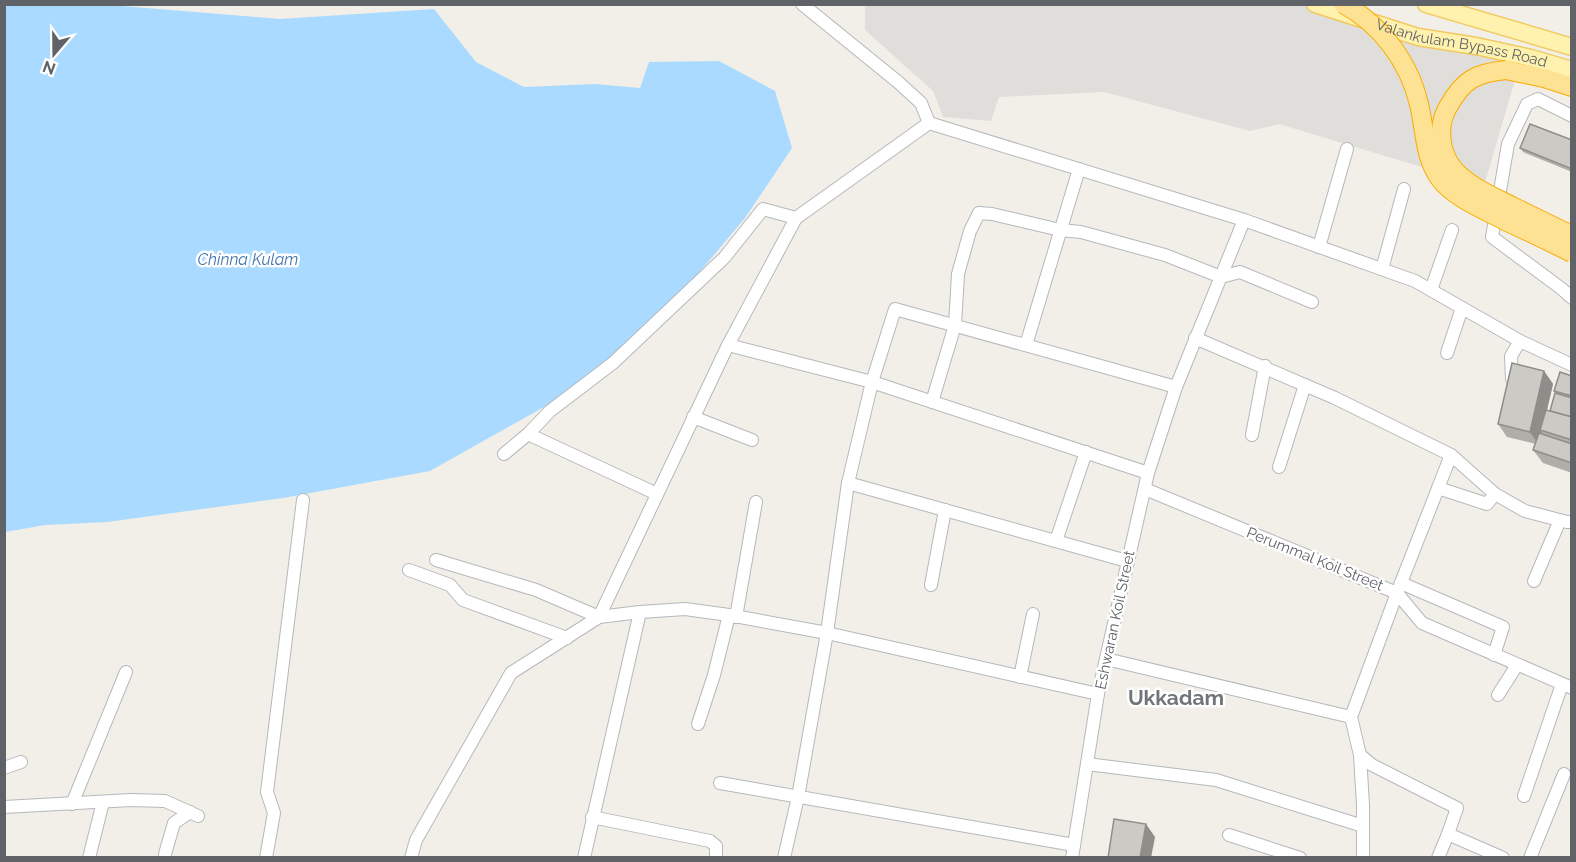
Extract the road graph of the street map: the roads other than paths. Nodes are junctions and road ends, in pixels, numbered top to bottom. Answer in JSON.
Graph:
{"nodes":[{"id":1,"x":802,"y":4,"type":"edge"},
{"id":2,"x":1315,"y":4,"type":"edge"},
{"id":3,"x":1343,"y":4,"type":"edge"},
{"id":4,"x":1365,"y":4,"type":"edge"},
{"id":5,"x":1426,"y":4,"type":"edge"},
{"id":6,"x":1474,"y":19,"type":"junction"},
{"id":7,"x":1464,"y":44,"type":"junction"},
{"id":8,"x":1572,"y":46,"type":"edge"},
{"id":9,"x":1572,"y":69,"type":"edge"},
{"id":10,"x":1572,"y":87,"type":"edge"},
{"id":11,"x":1572,"y":116,"type":"edge"},
{"id":12,"x":929,"y":123,"type":"junction"},
{"id":13,"x":1442,"y":132,"type":"junction"},
{"id":14,"x":1347,"y":149,"type":"dead end"},
{"id":15,"x":1078,"y":169,"type":"junction"},
{"id":16,"x":1404,"y":189,"type":"dead end"},
{"id":17,"x":796,"y":218,"type":"junction"},
{"id":18,"x":1244,"y":220,"type":"junction"},
{"id":19,"x":1060,"y":230,"type":"junction"},
{"id":20,"x":1452,"y":230,"type":"dead end"},
{"id":21,"x":1572,"y":235,"type":"edge"},
{"id":22,"x":1319,"y":247,"type":"junction"},
{"id":23,"x":1572,"y":253,"type":"edge"},
{"id":24,"x":1382,"y":269,"type":"junction"},
{"id":25,"x":1221,"y":277,"type":"junction"},
{"id":26,"x":1431,"y":290,"type":"junction"},
{"id":27,"x":1572,"y":298,"type":"edge"},
{"id":28,"x":1312,"y":302,"type":"dead end"},
{"id":29,"x":1462,"y":308,"type":"junction"},
{"id":30,"x":955,"y":325,"type":"junction"},
{"id":31,"x":1195,"y":339,"type":"junction"},
{"id":32,"x":1520,"y":341,"type":"junction"},
{"id":33,"x":728,"y":345,"type":"junction"},
{"id":34,"x":1026,"y":345,"type":"junction"},
{"id":35,"x":1448,"y":353,"type":"dead end"},
{"id":36,"x":1572,"y":366,"type":"edge"},
{"id":37,"x":1265,"y":367,"type":"junction"},
{"id":38,"x":872,"y":382,"type":"junction"},
{"id":39,"x":1305,"y":385,"type":"junction"},
{"id":40,"x":1176,"y":387,"type":"junction"},
{"id":41,"x":1512,"y":388,"type":"edge"},
{"id":42,"x":932,"y":402,"type":"junction"},
{"id":43,"x":693,"y":417,"type":"junction"},
{"id":44,"x":528,"y":434,"type":"junction"},
{"id":45,"x":1252,"y":435,"type":"dead end"},
{"id":46,"x":752,"y":440,"type":"dead end"},
{"id":47,"x":1086,"y":452,"type":"junction"},
{"id":48,"x":504,"y":454,"type":"dead end"},
{"id":49,"x":1451,"y":455,"type":"junction"},
{"id":50,"x":1279,"y":466,"type":"dead end"},
{"id":51,"x":1148,"y":472,"type":"junction"},
{"id":52,"x":848,"y":483,"type":"junction"},
{"id":53,"x":1438,"y":488,"type":"junction"},
{"id":54,"x":1145,"y":489,"type":"junction"},
{"id":55,"x":657,"y":494,"type":"junction"},
{"id":56,"x":1495,"y":494,"type":"junction"},
{"id":57,"x":303,"y":500,"type":"dead end"},
{"id":58,"x":756,"y":502,"type":"dead end"},
{"id":59,"x":945,"y":510,"type":"junction"},
{"id":60,"x":1566,"y":521,"type":"edge"},
{"id":61,"x":1056,"y":541,"type":"junction"},
{"id":62,"x":436,"y":560,"type":"dead end"},
{"id":63,"x":1127,"y":561,"type":"junction"},
{"id":64,"x":409,"y":570,"type":"dead end"},
{"id":65,"x":1534,"y":581,"type":"dead end"},
{"id":66,"x":931,"y":585,"type":"dead end"},
{"id":67,"x":1399,"y":588,"type":"junction"},
{"id":68,"x":640,"y":612,"type":"junction"},
{"id":69,"x":1033,"y":614,"type":"dead end"},
{"id":70,"x":733,"y":616,"type":"junction"},
{"id":71,"x":599,"y":617,"type":"junction"},
{"id":72,"x":827,"y":633,"type":"junction"},
{"id":73,"x":567,"y":638,"type":"junction"},
{"id":74,"x":1494,"y":655,"type":"junction"},
{"id":75,"x":1106,"y":659,"type":"junction"},
{"id":76,"x":1517,"y":664,"type":"junction"},
{"id":77,"x":126,"y":672,"type":"dead end"},
{"id":78,"x":1020,"y":677,"type":"junction"},
{"id":79,"x":1567,"y":686,"type":"edge"},
{"id":80,"x":1098,"y":694,"type":"junction"},
{"id":81,"x":1498,"y":695,"type":"dead end"},
{"id":82,"x":1351,"y":717,"type":"junction"},
{"id":83,"x":698,"y":724,"type":"dead end"},
{"id":84,"x":1360,"y":755,"type":"junction"},
{"id":85,"x":21,"y":762,"type":"dead end"},
{"id":86,"x":1087,"y":764,"type":"junction"},
{"id":87,"x":4,"y":768,"type":"edge"},
{"id":88,"x":1564,"y":774,"type":"dead end"},
{"id":89,"x":720,"y":783,"type":"dead end"},
{"id":90,"x":1524,"y":796,"type":"dead end"},
{"id":91,"x":798,"y":797,"type":"junction"},
{"id":92,"x":103,"y":802,"type":"junction"},
{"id":93,"x":72,"y":804,"type":"junction"},
{"id":94,"x":4,"y":807,"type":"edge"},
{"id":95,"x":592,"y":817,"type":"junction"},
{"id":96,"x":1363,"y":826,"type":"junction"},
{"id":97,"x":1448,"y":834,"type":"junction"},
{"id":98,"x":1229,"y":835,"type":"dead end"},
{"id":99,"x":1073,"y":851,"type":"edge"},
{"id":100,"x":165,"y":854,"type":"dead end"},
{"id":101,"x":89,"y":858,"type":"edge"},
{"id":102,"x":266,"y":858,"type":"edge"},
{"id":103,"x":411,"y":858,"type":"edge"},
{"id":104,"x":584,"y":858,"type":"edge"},
{"id":105,"x":716,"y":858,"type":"edge"},
{"id":106,"x":784,"y":858,"type":"edge"},
{"id":107,"x":1300,"y":858,"type":"edge"},
{"id":108,"x":1364,"y":858,"type":"edge"},
{"id":109,"x":1438,"y":858,"type":"edge"},
{"id":110,"x":1503,"y":858,"type":"edge"},
{"id":111,"x":1530,"y":858,"type":"edge"}],
"edges":[{"from":1,"to":12,"type":"street"},
{"from":2,"to":7,"type":"main road","name":"Valankulam Bypass Road"},
{"from":3,"to":23,"type":"highway","bridge":true},
{"from":4,"to":13,"type":"highway"},
{"from":5,"to":6,"type":"main road","name":"Valankulam Bypass Road"},
{"from":6,"to":7,"type":"main road"},
{"from":6,"to":8,"type":"main road","name":"Valankulam Bypass Road"},
{"from":7,"to":9,"type":"main road","name":"Valankulam Bypass Road"},
{"from":10,"to":13,"type":"highway","bridge":true},
{"from":11,"to":27,"type":"street"},
{"from":12,"to":15,"type":"street"},
{"from":12,"to":17,"type":"street"},
{"from":13,"to":21,"type":"highway","bridge":true},
{"from":14,"to":22,"type":"street"},
{"from":15,"to":18,"type":"street"},
{"from":15,"to":19,"type":"street"},
{"from":16,"to":24,"type":"street"},
{"from":17,"to":33,"type":"street"},
{"from":17,"to":44,"type":"street"},
{"from":18,"to":22,"type":"street"},
{"from":18,"to":25,"type":"street","name":"Eshwaran Koil Street"},
{"from":19,"to":25,"type":"street"},
{"from":19,"to":30,"type":"street"},
{"from":19,"to":34,"type":"street"},
{"from":20,"to":26,"type":"street"},
{"from":22,"to":24,"type":"street"},
{"from":24,"to":26,"type":"street"},
{"from":25,"to":28,"type":"street"},
{"from":25,"to":31,"type":"street","name":"Eshwaran Koil Street"},
{"from":26,"to":29,"type":"street"},
{"from":29,"to":32,"type":"street"},
{"from":29,"to":35,"type":"street"},
{"from":30,"to":34,"type":"street"},
{"from":30,"to":38,"type":"street"},
{"from":30,"to":42,"type":"street"},
{"from":31,"to":37,"type":"street"},
{"from":31,"to":40,"type":"street","name":"Eshwaran Koil Street"},
{"from":32,"to":36,"type":"street"},
{"from":32,"to":41,"type":"street"},
{"from":33,"to":38,"type":"street"},
{"from":33,"to":43,"type":"street"},
{"from":34,"to":40,"type":"street"},
{"from":37,"to":39,"type":"street"},
{"from":37,"to":45,"type":"street"},
{"from":38,"to":42,"type":"street"},
{"from":38,"to":52,"type":"street"},
{"from":39,"to":49,"type":"street"},
{"from":39,"to":50,"type":"street"},
{"from":40,"to":51,"type":"street","name":"Eshwaran Koil Street"},
{"from":42,"to":47,"type":"street"},
{"from":43,"to":46,"type":"street"},
{"from":43,"to":55,"type":"street"},
{"from":44,"to":48,"type":"street"},
{"from":44,"to":55,"type":"street"},
{"from":47,"to":51,"type":"street"},
{"from":47,"to":61,"type":"street"},
{"from":49,"to":53,"type":"street"},
{"from":49,"to":56,"type":"street"},
{"from":51,"to":54,"type":"street","name":"Eshwaran Koil Street"},
{"from":52,"to":59,"type":"street"},
{"from":52,"to":72,"type":"street"},
{"from":53,"to":56,"type":"street"},
{"from":53,"to":67,"type":"street"},
{"from":54,"to":63,"type":"street","name":"Eshwaran Koil Street"},
{"from":54,"to":67,"type":"street","name":"Perummal Koil Street"},
{"from":55,"to":71,"type":"street"},
{"from":56,"to":60,"type":"street"},
{"from":57,"to":102,"type":"street"},
{"from":58,"to":70,"type":"street"},
{"from":59,"to":61,"type":"street"},
{"from":59,"to":66,"type":"street"},
{"from":60,"to":65,"type":"street"},
{"from":61,"to":63,"type":"street"},
{"from":62,"to":71,"type":"street"},
{"from":63,"to":75,"type":"street","name":"Eshwaran Koil Street"},
{"from":64,"to":73,"type":"street"},
{"from":67,"to":74,"type":"street","name":"Perummal Koil Street"},
{"from":67,"to":74,"type":"street"},
{"from":67,"to":82,"type":"street"},
{"from":68,"to":70,"type":"street"},
{"from":68,"to":71,"type":"street"},
{"from":68,"to":95,"type":"street"},
{"from":69,"to":78,"type":"street"},
{"from":70,"to":72,"type":"street"},
{"from":70,"to":83,"type":"street"},
{"from":71,"to":73,"type":"street"},
{"from":72,"to":78,"type":"street"},
{"from":72,"to":91,"type":"street"},
{"from":73,"to":103,"type":"street"},
{"from":74,"to":76,"type":"street","name":"Perummal Koil Street"},
{"from":75,"to":80,"type":"street","name":"Eshwaran Koil Street"},
{"from":75,"to":82,"type":"street"},
{"from":76,"to":79,"type":"street","name":"Perummal Koil Street"},
{"from":76,"to":81,"type":"street"},
{"from":77,"to":93,"type":"street"},
{"from":78,"to":80,"type":"street"},
{"from":79,"to":90,"type":"street"},
{"from":80,"to":86,"type":"street","name":"Eshwaran Koil Street"},
{"from":82,"to":84,"type":"street"},
{"from":84,"to":96,"type":"street"},
{"from":84,"to":97,"type":"street"},
{"from":85,"to":87,"type":"street"},
{"from":86,"to":96,"type":"street"},
{"from":86,"to":99,"type":"street","name":"Eshwaran Koil Street"},
{"from":88,"to":111,"type":"street"},
{"from":89,"to":91,"type":"street"},
{"from":91,"to":99,"type":"street"},
{"from":91,"to":106,"type":"street"},
{"from":92,"to":93,"type":"street"},
{"from":92,"to":100,"type":"street"},
{"from":92,"to":101,"type":"street"},
{"from":93,"to":94,"type":"street"},
{"from":95,"to":104,"type":"street"},
{"from":95,"to":105,"type":"street"},
{"from":96,"to":108,"type":"street"},
{"from":97,"to":109,"type":"street"},
{"from":97,"to":110,"type":"street"},
{"from":98,"to":107,"type":"street"}]}
